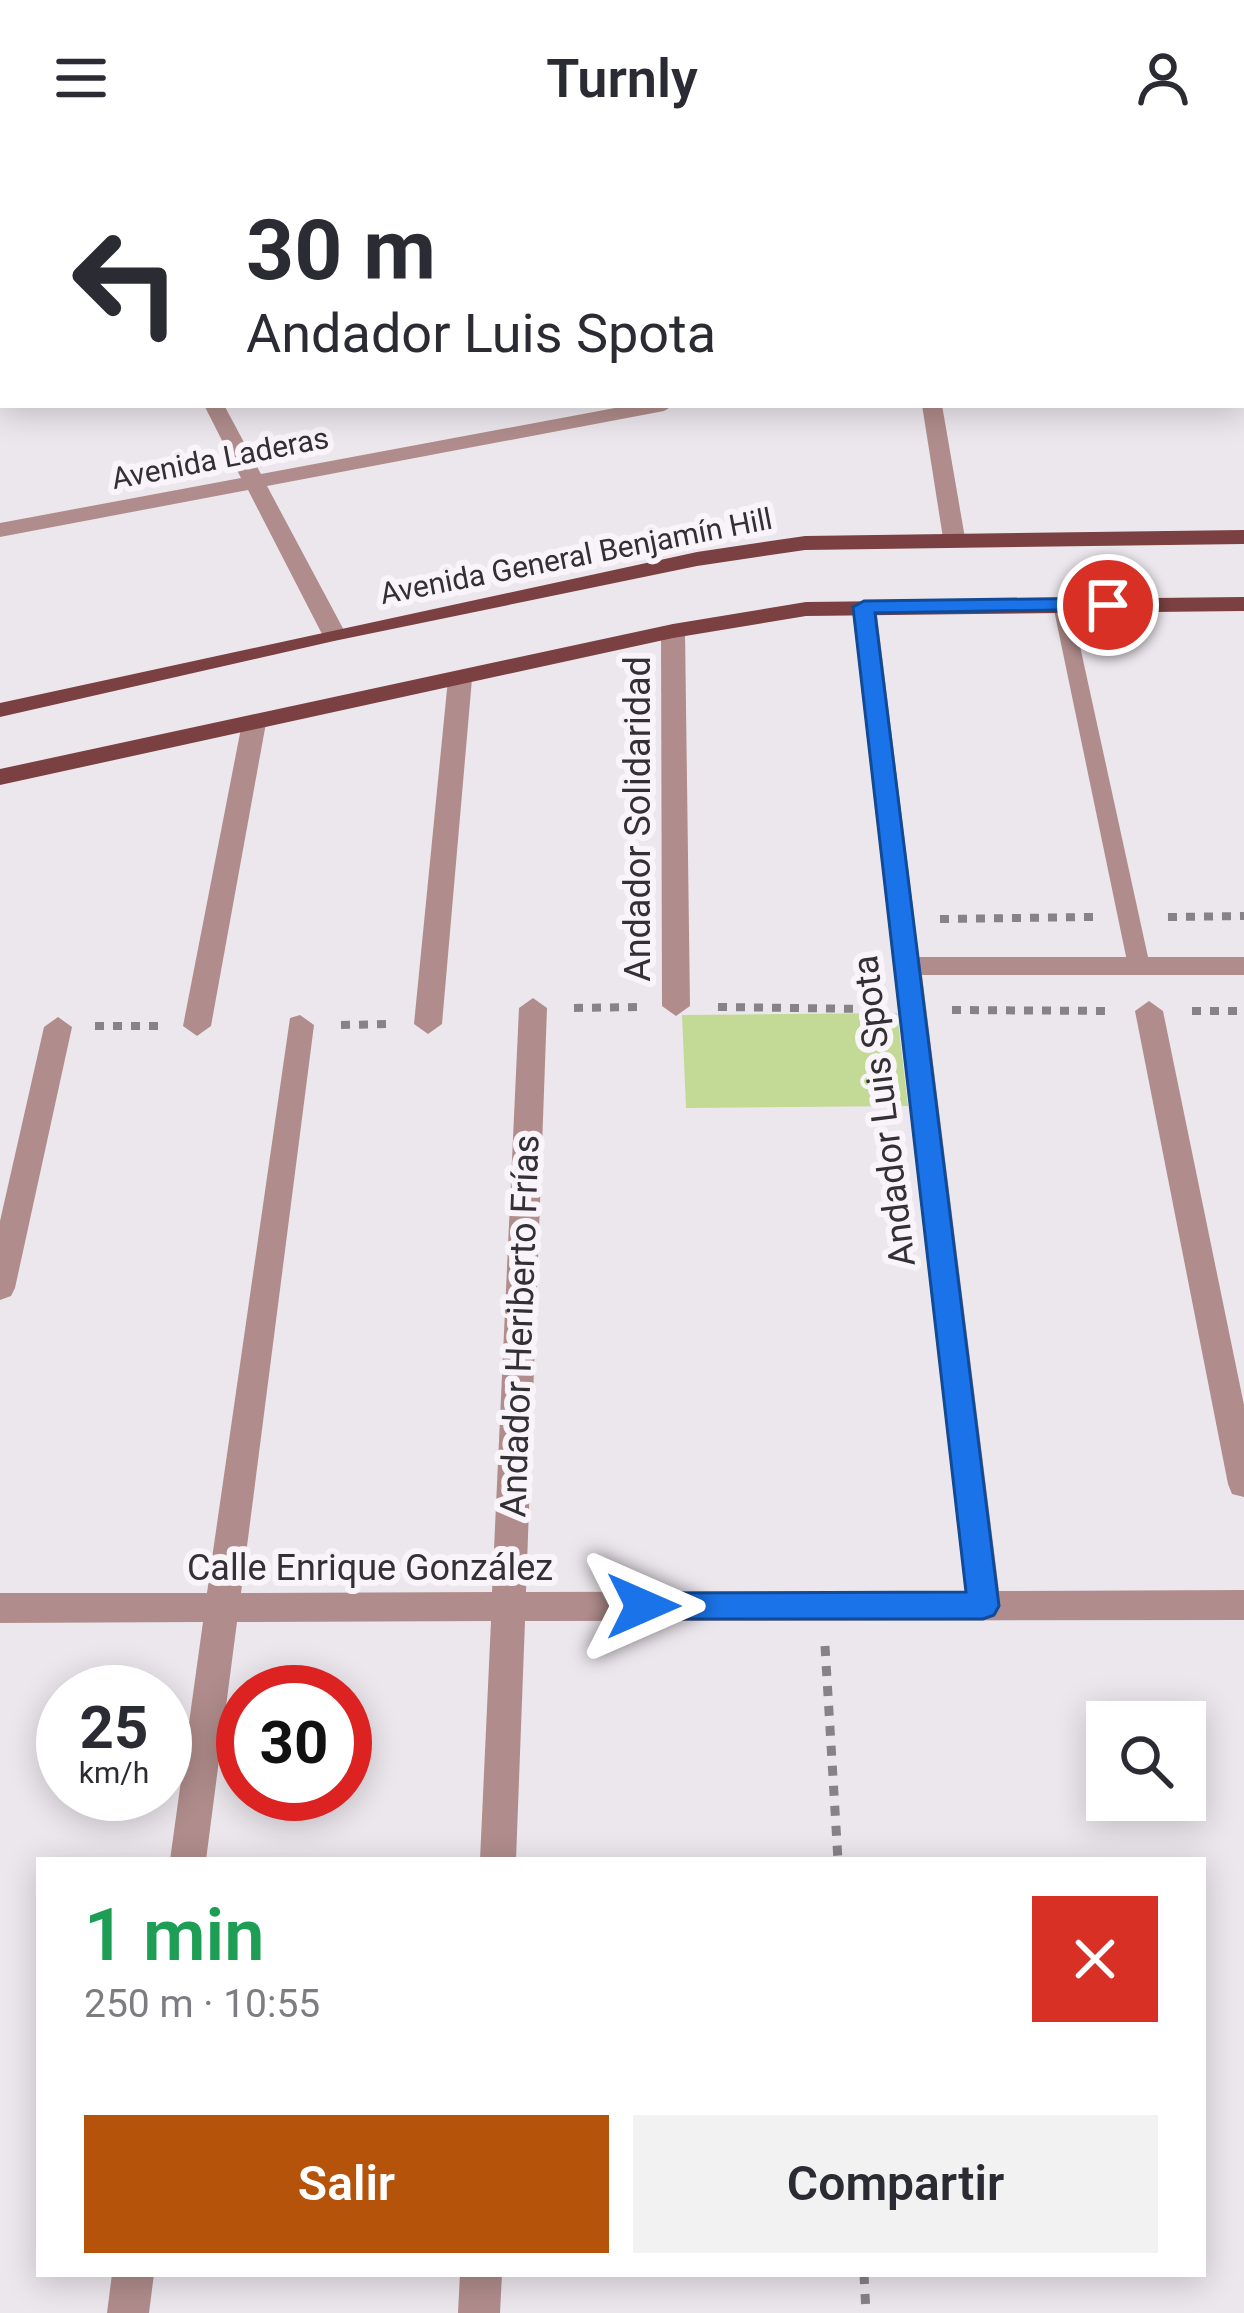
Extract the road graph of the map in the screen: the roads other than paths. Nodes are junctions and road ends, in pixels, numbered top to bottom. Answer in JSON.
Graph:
{"nodes":[{"id":1,"x":216,"y":408,"type":"edge"},
{"id":2,"x":648,"y":408,"type":"edge"},
{"id":3,"x":932,"y":408,"type":"edge"},
{"id":4,"x":253,"y":483,"type":"junction"},
{"id":5,"x":0,"y":530,"type":"edge"},
{"id":6,"x":1244,"y":537,"type":"edge"},
{"id":7,"x":954,"y":538,"type":"junction"},
{"id":8,"x":1244,"y":604,"type":"edge"},
{"id":9,"x":1062,"y":605,"type":"junction"},
{"id":10,"x":864,"y":607,"type":"junction"},
{"id":11,"x":673,"y":631,"type":"junction"},
{"id":12,"x":334,"y":634,"type":"junction"},
{"id":13,"x":460,"y":679,"type":"junction"},
{"id":14,"x":0,"y":710,"type":"edge"},
{"id":15,"x":254,"y":723,"type":"junction"},
{"id":16,"x":0,"y":777,"type":"edge"},
{"id":17,"x":905,"y":966,"type":"junction"},
{"id":18,"x":1139,"y":966,"type":"junction"},
{"id":19,"x":1244,"y":966,"type":"edge"},
{"id":20,"x":676,"y":1006,"type":"dead end"},
{"id":21,"x":533,"y":1009,"type":"dead end"},
{"id":22,"x":1149,"y":1011,"type":"road end"},
{"id":23,"x":428,"y":1024,"type":"dead end"},
{"id":24,"x":300,"y":1025,"type":"dead end"},
{"id":25,"x":197,"y":1026,"type":"dead end"},
{"id":26,"x":58,"y":1027,"type":"dead end"},
{"id":27,"x":0,"y":1288,"type":"edge"},
{"id":28,"x":1244,"y":1484,"type":"edge"},
{"id":29,"x":1244,"y":1605,"type":"edge"},
{"id":30,"x":509,"y":1606,"type":"junction"},
{"id":31,"x":983,"y":1606,"type":"junction"},
{"id":32,"x":221,"y":1607,"type":"junction"},
{"id":33,"x":0,"y":1608,"type":"edge"},
{"id":34,"x":188,"y":1857,"type":"edge"},
{"id":35,"x":498,"y":1857,"type":"edge"},
{"id":36,"x":133,"y":2277,"type":"edge"},
{"id":37,"x":481,"y":2277,"type":"edge"},
{"id":38,"x":128,"y":2313,"type":"edge"},
{"id":39,"x":479,"y":2313,"type":"edge"}],
"edges":[{"from":1,"to":4,"type":"street"},
{"from":2,"to":4,"type":"street","name":"Avenida Laderas"},
{"from":3,"to":7,"type":"street"},
{"from":4,"to":5,"type":"street","name":"Avenida Laderas"},
{"from":4,"to":12,"type":"street"},
{"from":6,"to":7,"type":"main road","name":"Avenida General Benjamín Hill"},
{"from":7,"to":12,"type":"main road","name":"Avenida General Benjamín Hill"},
{"from":8,"to":9,"type":"main road"},
{"from":9,"to":10,"type":"main road"},
{"from":9,"to":18,"type":"lane"},
{"from":10,"to":11,"type":"main road"},
{"from":10,"to":17,"type":"street","name":"Andador Luis Spota"},
{"from":11,"to":13,"type":"main road"},
{"from":11,"to":20,"type":"street","name":"Andador Solidaridad"},
{"from":12,"to":14,"type":"main road","name":"Avenida General Benjamín Hill"},
{"from":13,"to":15,"type":"main road"},
{"from":13,"to":23,"type":"street"},
{"from":15,"to":16,"type":"main road"},
{"from":15,"to":25,"type":"street"},
{"from":17,"to":18,"type":"street"},
{"from":17,"to":31,"type":"street","name":"Andador Luis Spota"},
{"from":18,"to":19,"type":"street"},
{"from":21,"to":30,"type":"street","name":"Andador Heriberto Frías"},
{"from":22,"to":28,"type":"street"},
{"from":24,"to":32,"type":"street"},
{"from":26,"to":27,"type":"street"},
{"from":29,"to":31,"type":"street","name":"Calle Enrique González"},
{"from":30,"to":31,"type":"street","name":"Calle Enrique González"},
{"from":30,"to":32,"type":"street","name":"Calle Enrique González"},
{"from":30,"to":35,"type":"street","name":"Andador Heriberto Frías"},
{"from":32,"to":33,"type":"street","name":"Calle Enrique González"},
{"from":32,"to":34,"type":"street"},
{"from":36,"to":38,"type":"street"},
{"from":37,"to":39,"type":"street"}]}
